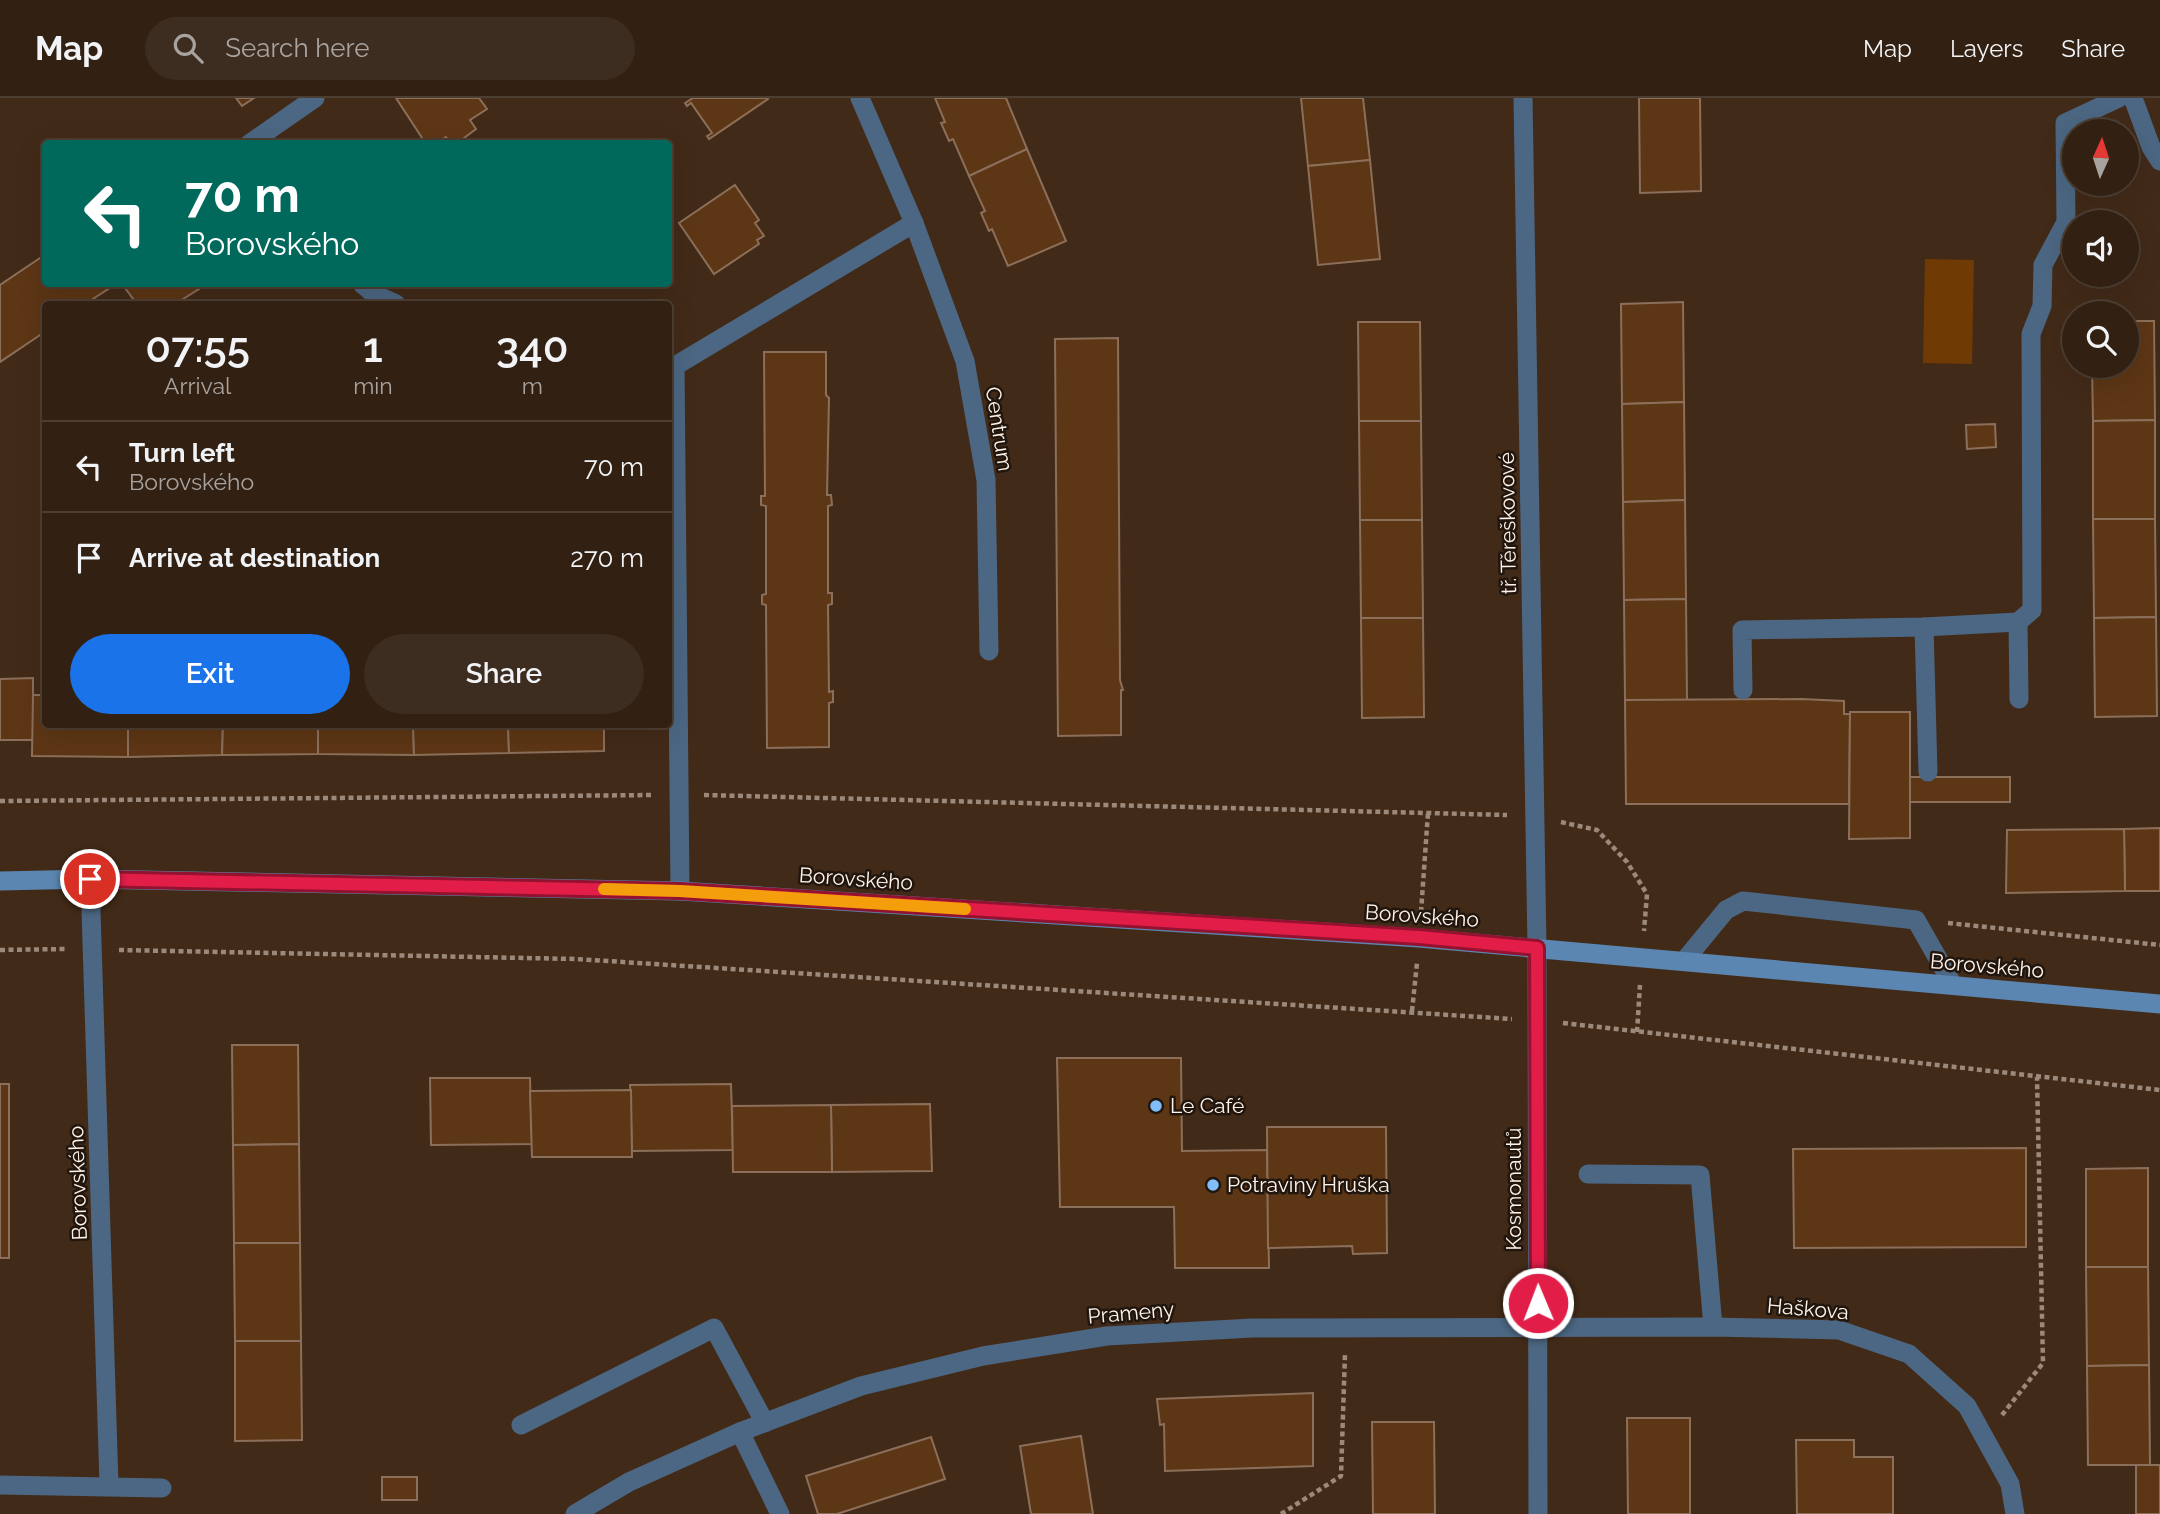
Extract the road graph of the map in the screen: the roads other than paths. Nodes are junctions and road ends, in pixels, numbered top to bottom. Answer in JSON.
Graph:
{"nodes":[{"id":1,"x":315,"y":98,"type":"edge"},
{"id":2,"x":860,"y":98,"type":"edge"},
{"id":3,"x":1523,"y":98,"type":"edge"},
{"id":4,"x":2119,"y":98,"type":"edge"},
{"id":5,"x":2133,"y":98,"type":"edge"},
{"id":6,"x":255,"y":140,"type":"edge"},
{"id":7,"x":2160,"y":161,"type":"edge"},
{"id":8,"x":915,"y":223,"type":"junction"},
{"id":9,"x":366,"y":287,"type":"edge"},
{"id":10,"x":389,"y":301,"type":"edge"},
{"id":11,"x":672,"y":366,"type":"edge"},
{"id":12,"x":2018,"y":622,"type":"junction"},
{"id":13,"x":1924,"y":627,"type":"junction"},
{"id":14,"x":989,"y":651,"type":"dead end"},
{"id":15,"x":1743,"y":690,"type":"dead end"},
{"id":16,"x":2019,"y":699,"type":"dead end"},
{"id":17,"x":1928,"y":772,"type":"dead end"},
{"id":18,"x":90,"y":879,"type":"junction"},
{"id":19,"x":0,"y":881,"type":"edge"},
{"id":20,"x":680,"y":891,"type":"junction"},
{"id":21,"x":1537,"y":948,"type":"junction"},
{"id":22,"x":1684,"y":961,"type":"junction"},
{"id":23,"x":1953,"y":985,"type":"junction"},
{"id":24,"x":2160,"y":1004,"type":"edge"},
{"id":25,"x":1588,"y":1174,"type":"dead end"},
{"id":26,"x":1713,"y":1326,"type":"junction"},
{"id":27,"x":1538,"y":1329,"type":"junction"},
{"id":28,"x":765,"y":1423,"type":"junction"},
{"id":29,"x":522,"y":1425,"type":"dead end"},
{"id":30,"x":740,"y":1432,"type":"junction"},
{"id":31,"x":0,"y":1485,"type":"edge"},
{"id":32,"x":109,"y":1485,"type":"junction"},
{"id":33,"x":162,"y":1488,"type":"dead end"},
{"id":34,"x":575,"y":1514,"type":"edge"},
{"id":35,"x":780,"y":1514,"type":"edge"},
{"id":36,"x":1538,"y":1514,"type":"edge"},
{"id":37,"x":2015,"y":1514,"type":"edge"}],
"edges":[{"from":1,"to":6,"type":"street"},
{"from":2,"to":8,"type":"street","name":"Centrum"},
{"from":3,"to":21,"type":"street","name":"tř. Těreškovové"},
{"from":4,"to":12,"type":"street"},
{"from":5,"to":7,"type":"street"},
{"from":8,"to":11,"type":"street"},
{"from":8,"to":14,"type":"street","name":"Centrum"},
{"from":9,"to":10,"type":"street"},
{"from":11,"to":20,"type":"street"},
{"from":12,"to":13,"type":"street"},
{"from":12,"to":16,"type":"street"},
{"from":13,"to":15,"type":"street"},
{"from":13,"to":17,"type":"street"},
{"from":18,"to":19,"type":"main road","name":"Borovského"},
{"from":18,"to":20,"type":"main road","name":"Borovského"},
{"from":18,"to":32,"type":"street","name":"Borovského"},
{"from":20,"to":21,"type":"main road","name":"Borovského"},
{"from":21,"to":22,"type":"main road","name":"Borovského"},
{"from":21,"to":27,"type":"street","name":"Kosmonautů"},
{"from":22,"to":23,"type":"main road","name":"Borovského"},
{"from":22,"to":23,"type":"street"},
{"from":23,"to":24,"type":"main road","name":"Borovského"},
{"from":25,"to":26,"type":"street"},
{"from":26,"to":27,"type":"street","name":"Haškova"},
{"from":26,"to":37,"type":"street","name":"Haškova"},
{"from":27,"to":28,"type":"street","name":"Prameny"},
{"from":27,"to":36,"type":"street","name":"Kosmonautů"},
{"from":28,"to":29,"type":"street"},
{"from":28,"to":30,"type":"street","name":"Prameny"},
{"from":30,"to":34,"type":"street","name":"Prameny"},
{"from":30,"to":35,"type":"street"},
{"from":31,"to":32,"type":"street"},
{"from":32,"to":33,"type":"street"}]}
